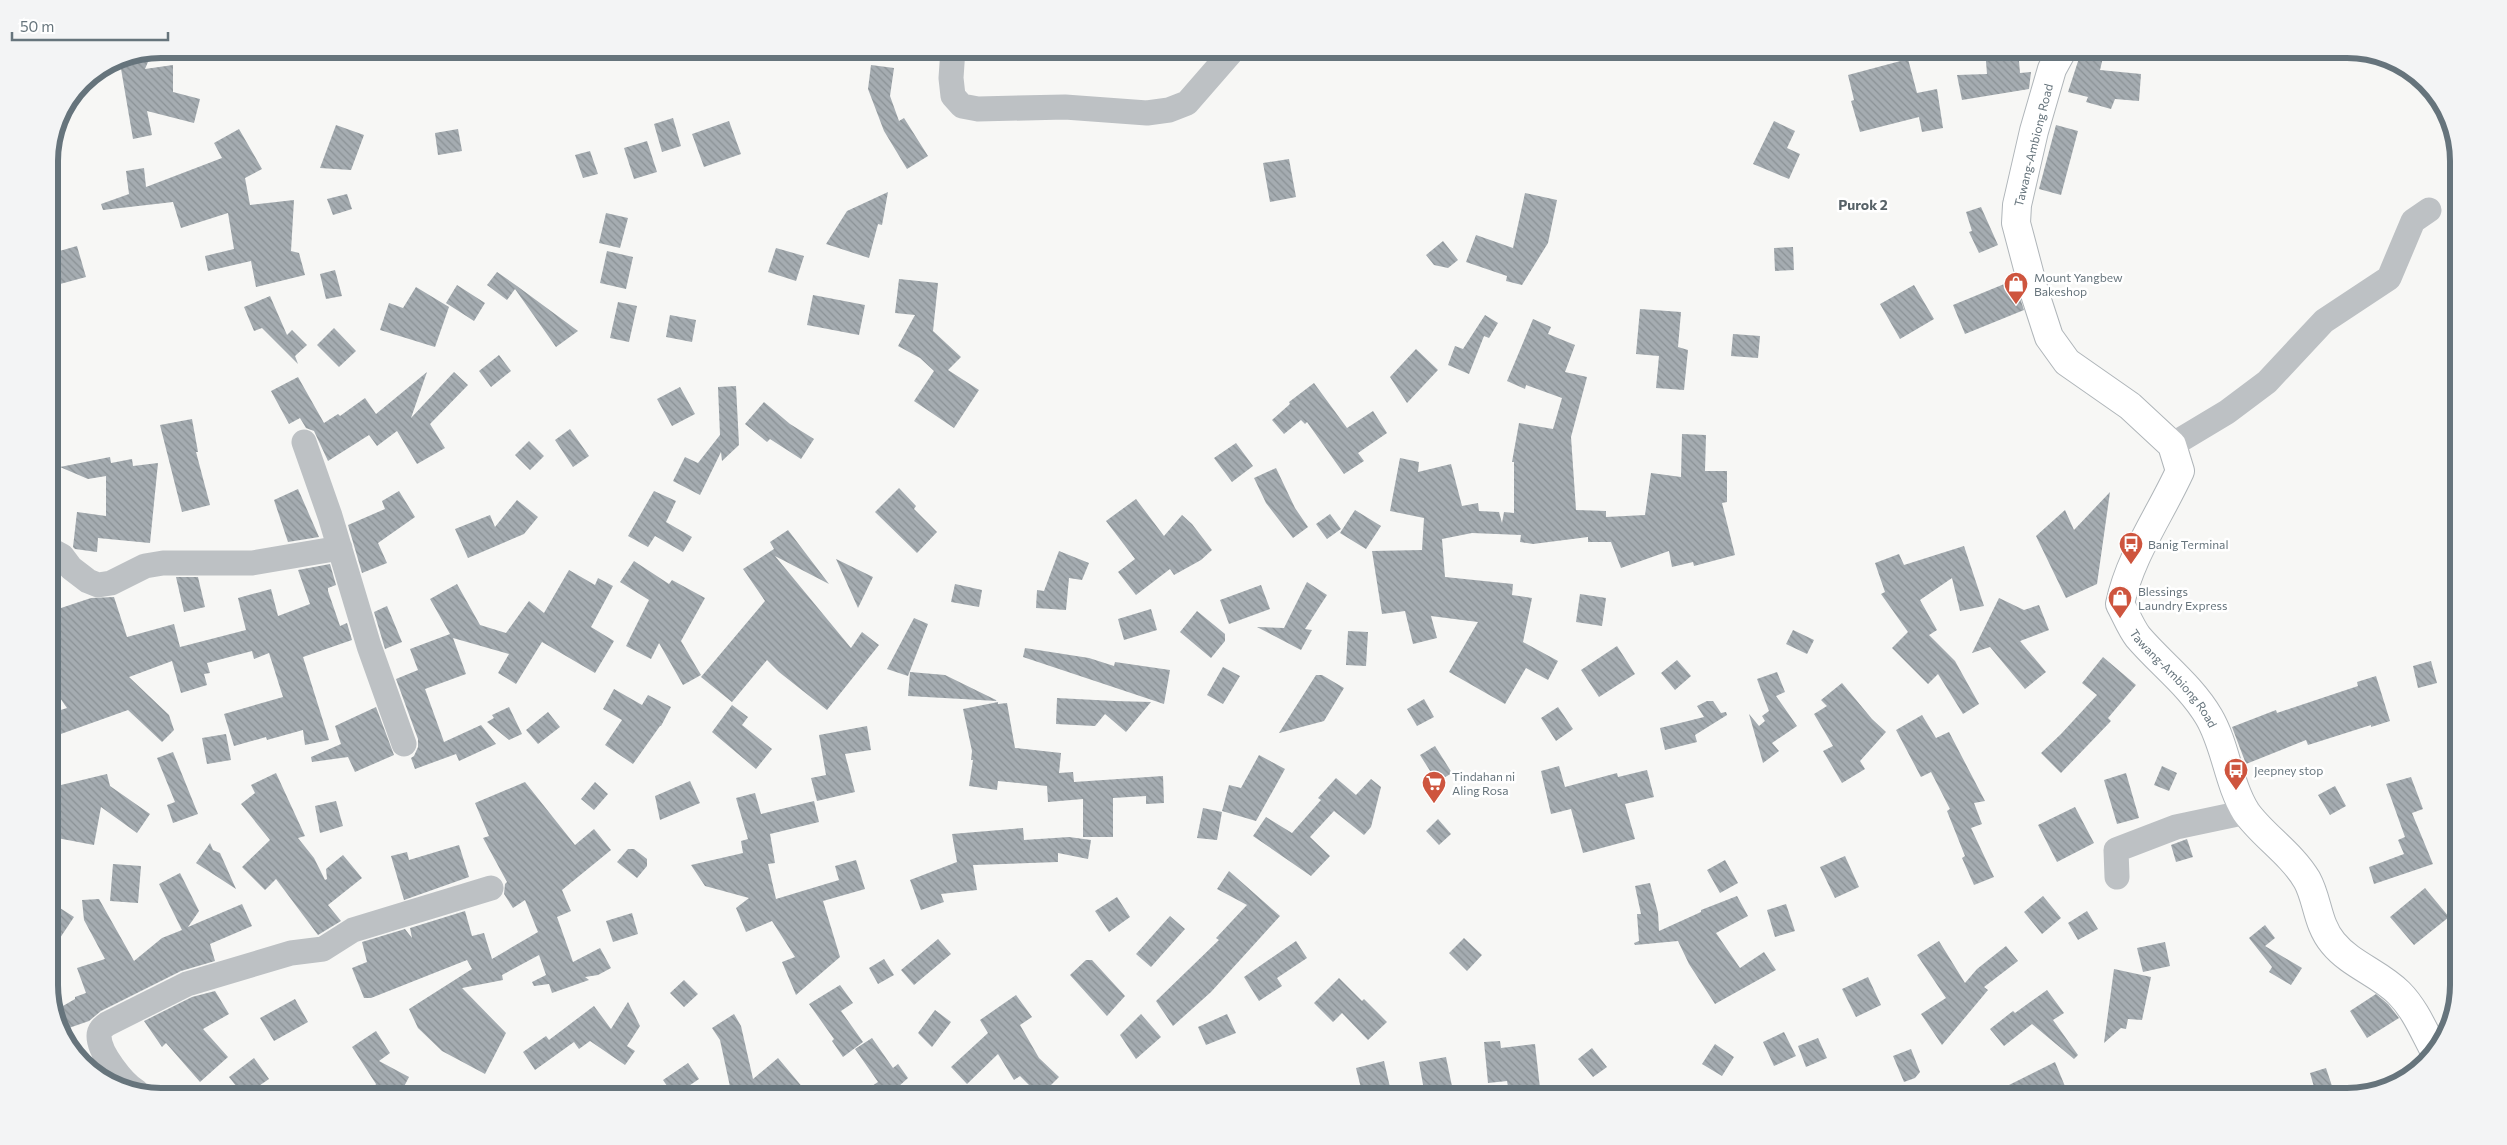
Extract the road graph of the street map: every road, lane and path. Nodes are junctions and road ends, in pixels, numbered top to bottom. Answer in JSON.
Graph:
{"nodes":[{"id":1,"x":954,"y":58,"type":"edge"},
{"id":2,"x":1226,"y":58,"type":"edge"},
{"id":3,"x":2059,"y":58,"type":"edge"},
{"id":4,"x":2429,"y":210,"type":"dead end"},
{"id":5,"x":304,"y":442,"type":"dead end"},
{"id":6,"x":2172,"y":445,"type":"junction"},
{"id":7,"x":340,"y":548,"type":"junction"},
{"id":8,"x":58,"y":554,"type":"edge"},
{"id":9,"x":404,"y":744,"type":"dead end"},
{"id":10,"x":2247,"y":812,"type":"junction"},
{"id":11,"x":2117,"y":877,"type":"dead end"},
{"id":12,"x":491,"y":888,"type":"dead end"},
{"id":13,"x":2431,"y":1043,"type":"edge"},
{"id":14,"x":123,"y":1081,"type":"edge"}],
"edges":[{"from":1,"to":2,"type":"street"},
{"from":3,"to":6,"type":"main road","name":"Tawang-Ambiong Road"},
{"from":4,"to":6,"type":"street"},
{"from":5,"to":7,"type":"street"},
{"from":6,"to":10,"type":"main road","name":"Tawang-Ambiong Road"},
{"from":7,"to":8,"type":"street"},
{"from":7,"to":9,"type":"street"},
{"from":10,"to":11,"type":"street"},
{"from":10,"to":13,"type":"main road","name":"Tawang-Ambiong Road"},
{"from":12,"to":14,"type":"street"}]}
